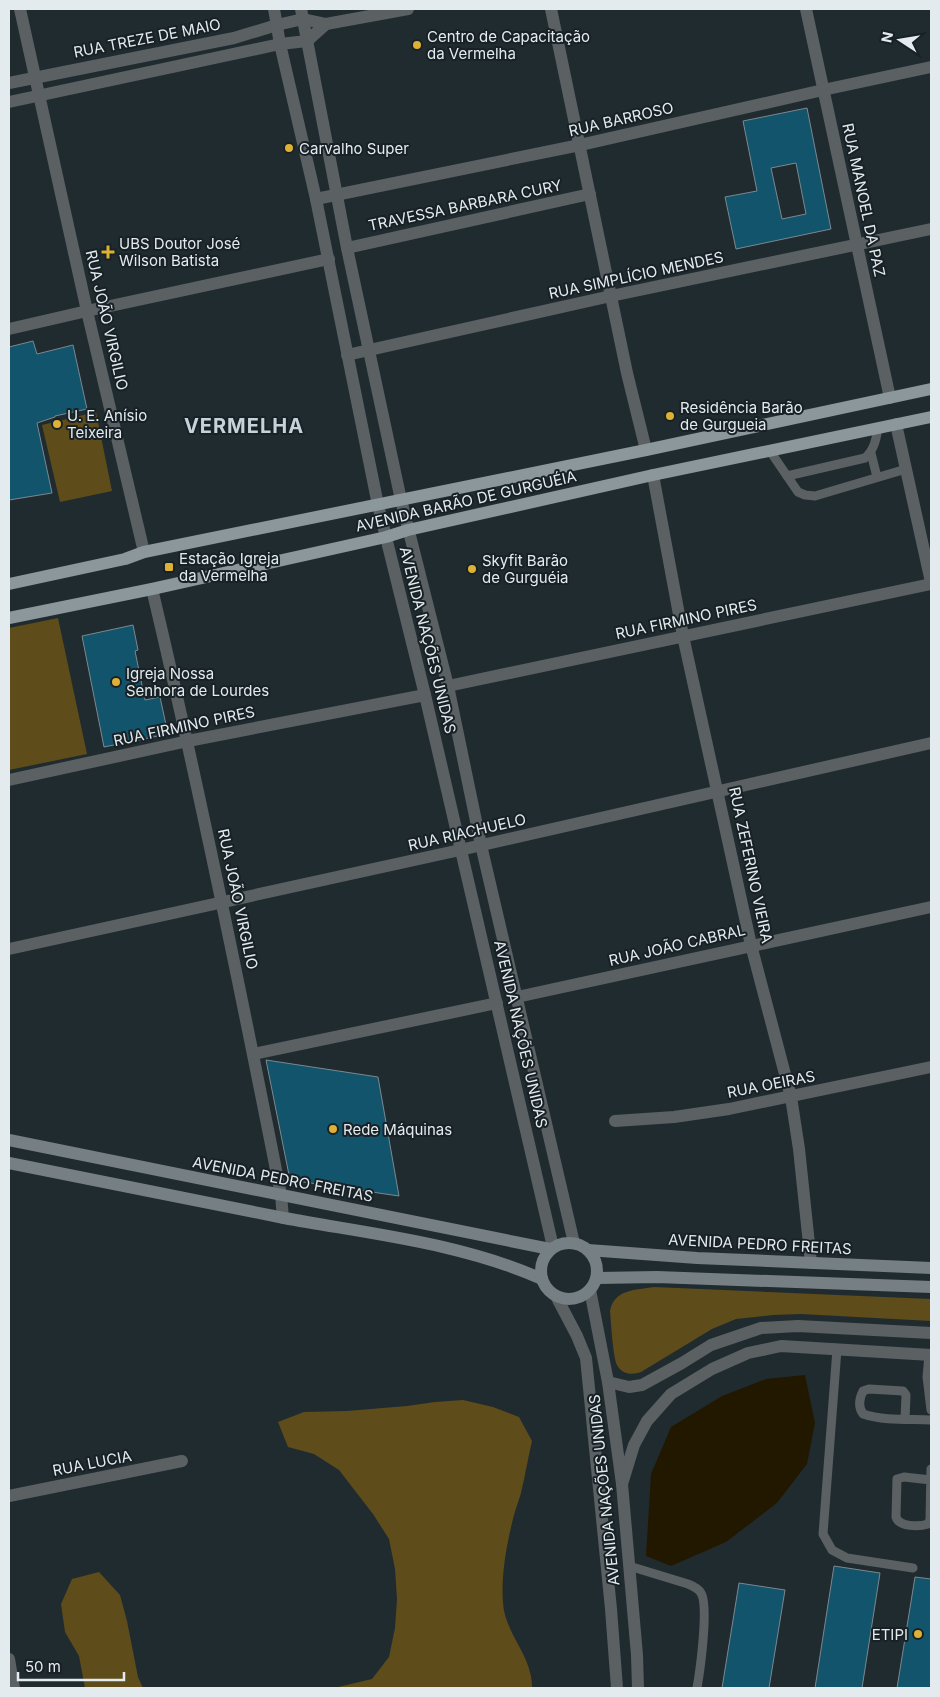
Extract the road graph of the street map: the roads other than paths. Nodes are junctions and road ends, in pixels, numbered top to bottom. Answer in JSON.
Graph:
{"nodes":[{"id":1,"x":20,"y":9,"type":"edge"},
{"id":2,"x":274,"y":9,"type":"edge"},
{"id":3,"x":408,"y":9,"type":"edge"},
{"id":4,"x":551,"y":9,"type":"edge"},
{"id":5,"x":806,"y":9,"type":"edge"},
{"id":6,"x":302,"y":14,"type":"edge"},
{"id":7,"x":326,"y":24,"type":"junction"},
{"id":8,"x":277,"y":25,"type":"junction"},
{"id":9,"x":307,"y":41,"type":"junction"},
{"id":10,"x":280,"y":44,"type":"junction"},
{"id":11,"x":931,"y":67,"type":"edge"},
{"id":12,"x":35,"y":78,"type":"junction"},
{"id":13,"x":9,"y":83,"type":"edge"},
{"id":14,"x":823,"y":90,"type":"junction"},
{"id":15,"x":39,"y":95,"type":"junction"},
{"id":16,"x":9,"y":102,"type":"edge"},
{"id":17,"x":580,"y":145,"type":"junction"},
{"id":18,"x":590,"y":194,"type":"junction"},
{"id":19,"x":336,"y":196,"type":"junction"},
{"id":20,"x":316,"y":199,"type":"junction"},
{"id":21,"x":931,"y":229,"type":"edge"},
{"id":22,"x":857,"y":243,"type":"junction"},
{"id":23,"x":347,"y":248,"type":"junction"},
{"id":24,"x":329,"y":260,"type":"junction"},
{"id":25,"x":611,"y":296,"type":"junction"},
{"id":26,"x":87,"y":310,"type":"junction"},
{"id":27,"x":9,"y":329,"type":"edge"},
{"id":28,"x":368,"y":350,"type":"junction"},
{"id":29,"x":347,"y":355,"type":"junction"},
{"id":30,"x":931,"y":389,"type":"edge"},
{"id":31,"x":890,"y":398,"type":"junction"},
{"id":32,"x":931,"y":417,"type":"edge"},
{"id":33,"x":896,"y":424,"type":"junction"},
{"id":34,"x":878,"y":428,"type":"junction"},
{"id":35,"x":646,"y":450,"type":"junction"},
{"id":36,"x":770,"y":451,"type":"junction"},
{"id":37,"x":871,"y":453,"type":"junction"},
{"id":38,"x":906,"y":469,"type":"junction"},
{"id":39,"x":653,"y":475,"type":"junction"},
{"id":40,"x":787,"y":476,"type":"junction"},
{"id":41,"x":877,"y":478,"type":"junction"},
{"id":42,"x":401,"y":500,"type":"junction"},
{"id":43,"x":378,"y":505,"type":"junction"},
{"id":44,"x":408,"y":530,"type":"junction"},
{"id":45,"x":386,"y":537,"type":"junction"},
{"id":46,"x":144,"y":552,"type":"junction"},
{"id":47,"x":931,"y":583,"type":"edge"},
{"id":48,"x":9,"y":584,"type":"edge"},
{"id":49,"x":152,"y":588,"type":"junction"},
{"id":50,"x":9,"y":618,"type":"edge"},
{"id":51,"x":683,"y":636,"type":"junction"},
{"id":52,"x":448,"y":686,"type":"junction"},
{"id":53,"x":425,"y":695,"type":"junction"},
{"id":54,"x":188,"y":741,"type":"junction"},
{"id":55,"x":931,"y":743,"type":"edge"},
{"id":56,"x":9,"y":780,"type":"edge"},
{"id":57,"x":719,"y":791,"type":"junction"},
{"id":58,"x":481,"y":845,"type":"junction"},
{"id":59,"x":460,"y":850,"type":"junction"},
{"id":60,"x":223,"y":902,"type":"junction"},
{"id":61,"x":931,"y":907,"type":"edge"},
{"id":62,"x":751,"y":945,"type":"junction"},
{"id":63,"x":9,"y":949,"type":"edge"},
{"id":64,"x":517,"y":997,"type":"junction"},
{"id":65,"x":498,"y":1003,"type":"junction"},
{"id":66,"x":254,"y":1054,"type":"junction"},
{"id":67,"x":931,"y":1067,"type":"edge"},
{"id":68,"x":791,"y":1097,"type":"junction"},
{"id":69,"x":615,"y":1121,"type":"dead end"},
{"id":70,"x":9,"y":1140,"type":"edge"},
{"id":71,"x":9,"y":1163,"type":"edge"},
{"id":72,"x":281,"y":1195,"type":"junction"},
{"id":73,"x":283,"y":1218,"type":"junction"},
{"id":74,"x":574,"y":1243,"type":"junction"},
{"id":75,"x":552,"y":1248,"type":"junction"},
{"id":76,"x":588,"y":1250,"type":"junction"},
{"id":77,"x":811,"y":1263,"type":"junction"},
{"id":78,"x":931,"y":1268,"type":"edge"},
{"id":79,"x":597,"y":1278,"type":"junction"},
{"id":80,"x":542,"y":1280,"type":"junction"},
{"id":81,"x":931,"y":1287,"type":"edge"},
{"id":82,"x":590,"y":1290,"type":"junction"},
{"id":83,"x":556,"y":1296,"type":"junction"},
{"id":84,"x":838,"y":1328,"type":"junction"},
{"id":85,"x":931,"y":1333,"type":"edge"},
{"id":86,"x":837,"y":1349,"type":"junction"},
{"id":87,"x":930,"y":1355,"type":"edge"},
{"id":88,"x":608,"y":1382,"type":"junction"},
{"id":89,"x":931,"y":1410,"type":"edge"},
{"id":90,"x":905,"y":1419,"type":"junction"},
{"id":91,"x":931,"y":1420,"type":"edge"},
{"id":92,"x":182,"y":1461,"type":"dead end"},
{"id":93,"x":931,"y":1469,"type":"edge"},
{"id":94,"x":931,"y":1480,"type":"edge"},
{"id":95,"x":622,"y":1484,"type":"junction"},
{"id":96,"x":9,"y":1496,"type":"edge"},
{"id":97,"x":629,"y":1566,"type":"junction"},
{"id":98,"x":914,"y":1568,"type":"dead end"},
{"id":99,"x":9,"y":1659,"type":"edge"},
{"id":100,"x":14,"y":1688,"type":"edge"},
{"id":101,"x":617,"y":1688,"type":"edge"},
{"id":102,"x":638,"y":1688,"type":"edge"},
{"id":103,"x":697,"y":1688,"type":"edge"}],
"edges":[{"from":1,"to":12,"type":"street","name":"RUA JOÃO VIRGILIO"},
{"from":2,"to":8,"type":"street","name":"AVENIDA NAÇÕES UNIDAS"},
{"from":3,"to":7,"type":"street","name":"RUA TREZE DE MAIO"},
{"from":4,"to":17,"type":"street"},
{"from":5,"to":14,"type":"street","name":"RUA MANOEL DA PAZ"},
{"from":6,"to":7,"type":"street","name":"RUA TREZE DE MAIO"},
{"from":6,"to":8,"type":"street","name":"RUA TREZE DE MAIO"},
{"from":6,"to":9,"type":"street","name":"AVENIDA NAÇÕES UNIDAS"},
{"from":7,"to":9,"type":"street"},
{"from":8,"to":10,"type":"street","name":"AVENIDA NAÇÕES UNIDAS"},
{"from":8,"to":12,"type":"street","name":"RUA TREZE DE MAIO"},
{"from":9,"to":10,"type":"street","name":"RUA TREZE DE MAIO"},
{"from":9,"to":19,"type":"street","name":"AVENIDA NAÇÕES UNIDAS"},
{"from":10,"to":15,"type":"street","name":"RUA TREZE DE MAIO"},
{"from":10,"to":20,"type":"street","name":"AVENIDA NAÇÕES UNIDAS"},
{"from":11,"to":14,"type":"street","name":"RUA BARROSO"},
{"from":12,"to":13,"type":"street","name":"RUA TREZE DE MAIO"},
{"from":12,"to":15,"type":"street","name":"RUA JOÃO VIRGILIO"},
{"from":14,"to":17,"type":"street","name":"RUA BARROSO"},
{"from":14,"to":22,"type":"street","name":"RUA MANOEL DA PAZ"},
{"from":15,"to":16,"type":"street","name":"RUA TREZE DE MAIO"},
{"from":15,"to":26,"type":"street","name":"RUA JOÃO VIRGILIO"},
{"from":17,"to":18,"type":"street"},
{"from":17,"to":19,"type":"street","name":"RUA BARROSO"},
{"from":18,"to":23,"type":"street","name":"TRAVESSA BARBARA CURY"},
{"from":18,"to":25,"type":"street"},
{"from":19,"to":20,"type":"street","name":"RUA BARROSO"},
{"from":19,"to":23,"type":"street","name":"AVENIDA NAÇÕES UNIDAS"},
{"from":20,"to":24,"type":"street","name":"AVENIDA NAÇÕES UNIDAS"},
{"from":21,"to":22,"type":"street","name":"RUA SIMPLÍCIO MENDES"},
{"from":22,"to":25,"type":"street","name":"RUA SIMPLÍCIO MENDES"},
{"from":22,"to":31,"type":"street","name":"RUA MANOEL DA PAZ"},
{"from":23,"to":28,"type":"street","name":"AVENIDA NAÇÕES UNIDAS"},
{"from":24,"to":26,"type":"street"},
{"from":24,"to":29,"type":"street","name":"AVENIDA NAÇÕES UNIDAS"},
{"from":25,"to":28,"type":"street","name":"RUA SIMPLÍCIO MENDES"},
{"from":25,"to":35,"type":"street"},
{"from":26,"to":27,"type":"street"},
{"from":26,"to":46,"type":"street","name":"RUA JOÃO VIRGILIO"},
{"from":28,"to":29,"type":"street","name":"RUA SIMPLÍCIO MENDES"},
{"from":28,"to":42,"type":"street","name":"AVENIDA NAÇÕES UNIDAS"},
{"from":29,"to":43,"type":"street","name":"AVENIDA NAÇÕES UNIDAS"},
{"from":30,"to":31,"type":"main road","name":"AVENIDA BARÃO DE GURGUÉIA"},
{"from":31,"to":35,"type":"main road","name":"AVENIDA BARÃO DE GURGUÉIA"},
{"from":32,"to":33,"type":"main road","name":"AVENIDA BARÃO DE GURGUÉIA"},
{"from":33,"to":34,"type":"main road","name":"AVENIDA BARÃO DE GURGUÉIA"},
{"from":33,"to":38,"type":"street"},
{"from":34,"to":36,"type":"main road","name":"AVENIDA BARÃO DE GURGUÉIA"},
{"from":34,"to":37,"type":"lane"},
{"from":35,"to":42,"type":"main road","name":"AVENIDA BARÃO DE GURGUÉIA"},
{"from":36,"to":39,"type":"main road","name":"AVENIDA BARÃO DE GURGUÉIA"},
{"from":36,"to":40,"type":"lane"},
{"from":37,"to":40,"type":"lane"},
{"from":37,"to":41,"type":"lane"},
{"from":38,"to":41,"type":"lane"},
{"from":38,"to":47,"type":"street"},
{"from":39,"to":44,"type":"main road","name":"AVENIDA BARÃO DE GURGUÉIA"},
{"from":39,"to":51,"type":"street","name":"RUA ZEFERINO VIEIRA"},
{"from":40,"to":41,"type":"lane"},
{"from":42,"to":43,"type":"main road","name":"AVENIDA BARÃO DE GURGUÉIA"},
{"from":42,"to":44,"type":"street","name":"AVENIDA NAÇÕES UNIDAS"},
{"from":43,"to":45,"type":"street","name":"AVENIDA NAÇÕES UNIDAS"},
{"from":43,"to":46,"type":"main road","name":"AVENIDA BARÃO DE GURGUÉIA"},
{"from":44,"to":45,"type":"main road","name":"AVENIDA BARÃO DE GURGUÉIA"},
{"from":44,"to":52,"type":"street","name":"AVENIDA NAÇÕES UNIDAS"},
{"from":45,"to":49,"type":"main road","name":"AVENIDA BARÃO DE GURGUÉIA"},
{"from":45,"to":53,"type":"street","name":"AVENIDA NAÇÕES UNIDAS"},
{"from":46,"to":48,"type":"main road","name":"AVENIDA BARÃO DE GURGUÉIA"},
{"from":47,"to":51,"type":"street","name":"RUA FIRMINO PIRES"},
{"from":49,"to":50,"type":"main road","name":"AVENIDA BARÃO DE GURGUÉIA"},
{"from":49,"to":54,"type":"street","name":"RUA JOÃO VIRGILIO"},
{"from":51,"to":52,"type":"street","name":"RUA FIRMINO PIRES"},
{"from":51,"to":57,"type":"street","name":"RUA ZEFERINO VIEIRA"},
{"from":52,"to":58,"type":"street","name":"AVENIDA NAÇÕES UNIDAS"},
{"from":53,"to":54,"type":"street","name":"RUA FIRMINO PIRES"},
{"from":53,"to":59,"type":"street","name":"AVENIDA NAÇÕES UNIDAS"},
{"from":54,"to":56,"type":"street","name":"RUA FIRMINO PIRES"},
{"from":54,"to":60,"type":"street","name":"RUA JOÃO VIRGILIO"},
{"from":55,"to":57,"type":"street","name":"RUA RIACHUELO"},
{"from":57,"to":58,"type":"street","name":"RUA RIACHUELO"},
{"from":57,"to":62,"type":"street","name":"RUA ZEFERINO VIEIRA"},
{"from":58,"to":59,"type":"street","name":"RUA RIACHUELO"},
{"from":58,"to":64,"type":"street","name":"AVENIDA NAÇÕES UNIDAS"},
{"from":59,"to":60,"type":"street","name":"RUA RIACHUELO"},
{"from":59,"to":65,"type":"street","name":"AVENIDA NAÇÕES UNIDAS"},
{"from":60,"to":63,"type":"street","name":"RUA RIACHUELO"},
{"from":60,"to":66,"type":"street","name":"RUA JOÃO VIRGILIO"},
{"from":61,"to":62,"type":"street","name":"RUA JOÃO CABRAL"},
{"from":62,"to":64,"type":"street","name":"RUA JOÃO CABRAL"},
{"from":62,"to":68,"type":"street","name":"RUA ZEFERINO VIEIRA"},
{"from":64,"to":74,"type":"street","name":"AVENIDA NAÇÕES UNIDAS"},
{"from":65,"to":66,"type":"street"},
{"from":65,"to":75,"type":"street","name":"AVENIDA NAÇÕES UNIDAS"},
{"from":66,"to":72,"type":"street","name":"RUA JOÃO VIRGILIO"},
{"from":67,"to":68,"type":"street","name":"RUA OEIRAS"},
{"from":68,"to":69,"type":"street","name":"RUA OEIRAS"},
{"from":68,"to":77,"type":"street","name":"RUA ZEFERINO VIEIRA"},
{"from":70,"to":72,"type":"main road","name":"AVENIDA PEDRO FREITAS"},
{"from":71,"to":73,"type":"main road"},
{"from":72,"to":73,"type":"street","name":"RUA JOÃO VIRGILIO"},
{"from":72,"to":75,"type":"main road","name":"AVENIDA PEDRO FREITAS"},
{"from":73,"to":80,"type":"main road"},
{"from":74,"to":75,"type":"main road"},
{"from":74,"to":76,"type":"main road"},
{"from":75,"to":80,"type":"main road"},
{"from":76,"to":77,"type":"main road","name":"AVENIDA PEDRO FREITAS"},
{"from":76,"to":79,"type":"main road"},
{"from":77,"to":78,"type":"main road","name":"AVENIDA PEDRO FREITAS"},
{"from":79,"to":81,"type":"main road"},
{"from":79,"to":82,"type":"main road"},
{"from":80,"to":83,"type":"main road"},
{"from":82,"to":83,"type":"main road"},
{"from":82,"to":88,"type":"street","name":"AVENIDA NAÇÕES UNIDAS"},
{"from":83,"to":101,"type":"street","name":"AVENIDA NAÇÕES UNIDAS"},
{"from":84,"to":85,"type":"street"},
{"from":84,"to":86,"type":"street"},
{"from":84,"to":88,"type":"street"},
{"from":86,"to":87,"type":"street"},
{"from":86,"to":95,"type":"street"},
{"from":86,"to":98,"type":"lane"},
{"from":87,"to":89,"type":"lane"},
{"from":88,"to":95,"type":"street","name":"AVENIDA NAÇÕES UNIDAS"},
{"from":90,"to":90,"type":"lane"},
{"from":90,"to":91,"type":"lane"},
{"from":92,"to":96,"type":"street","name":"RUA LUCIA"},
{"from":93,"to":94,"type":"lane"},
{"from":94,"to":94,"type":"lane"},
{"from":95,"to":97,"type":"street","name":"AVENIDA NAÇÕES UNIDAS"},
{"from":97,"to":102,"type":"street","name":"AVENIDA NAÇÕES UNIDAS"},
{"from":97,"to":103,"type":"lane"},
{"from":99,"to":100,"type":"street"}]}
